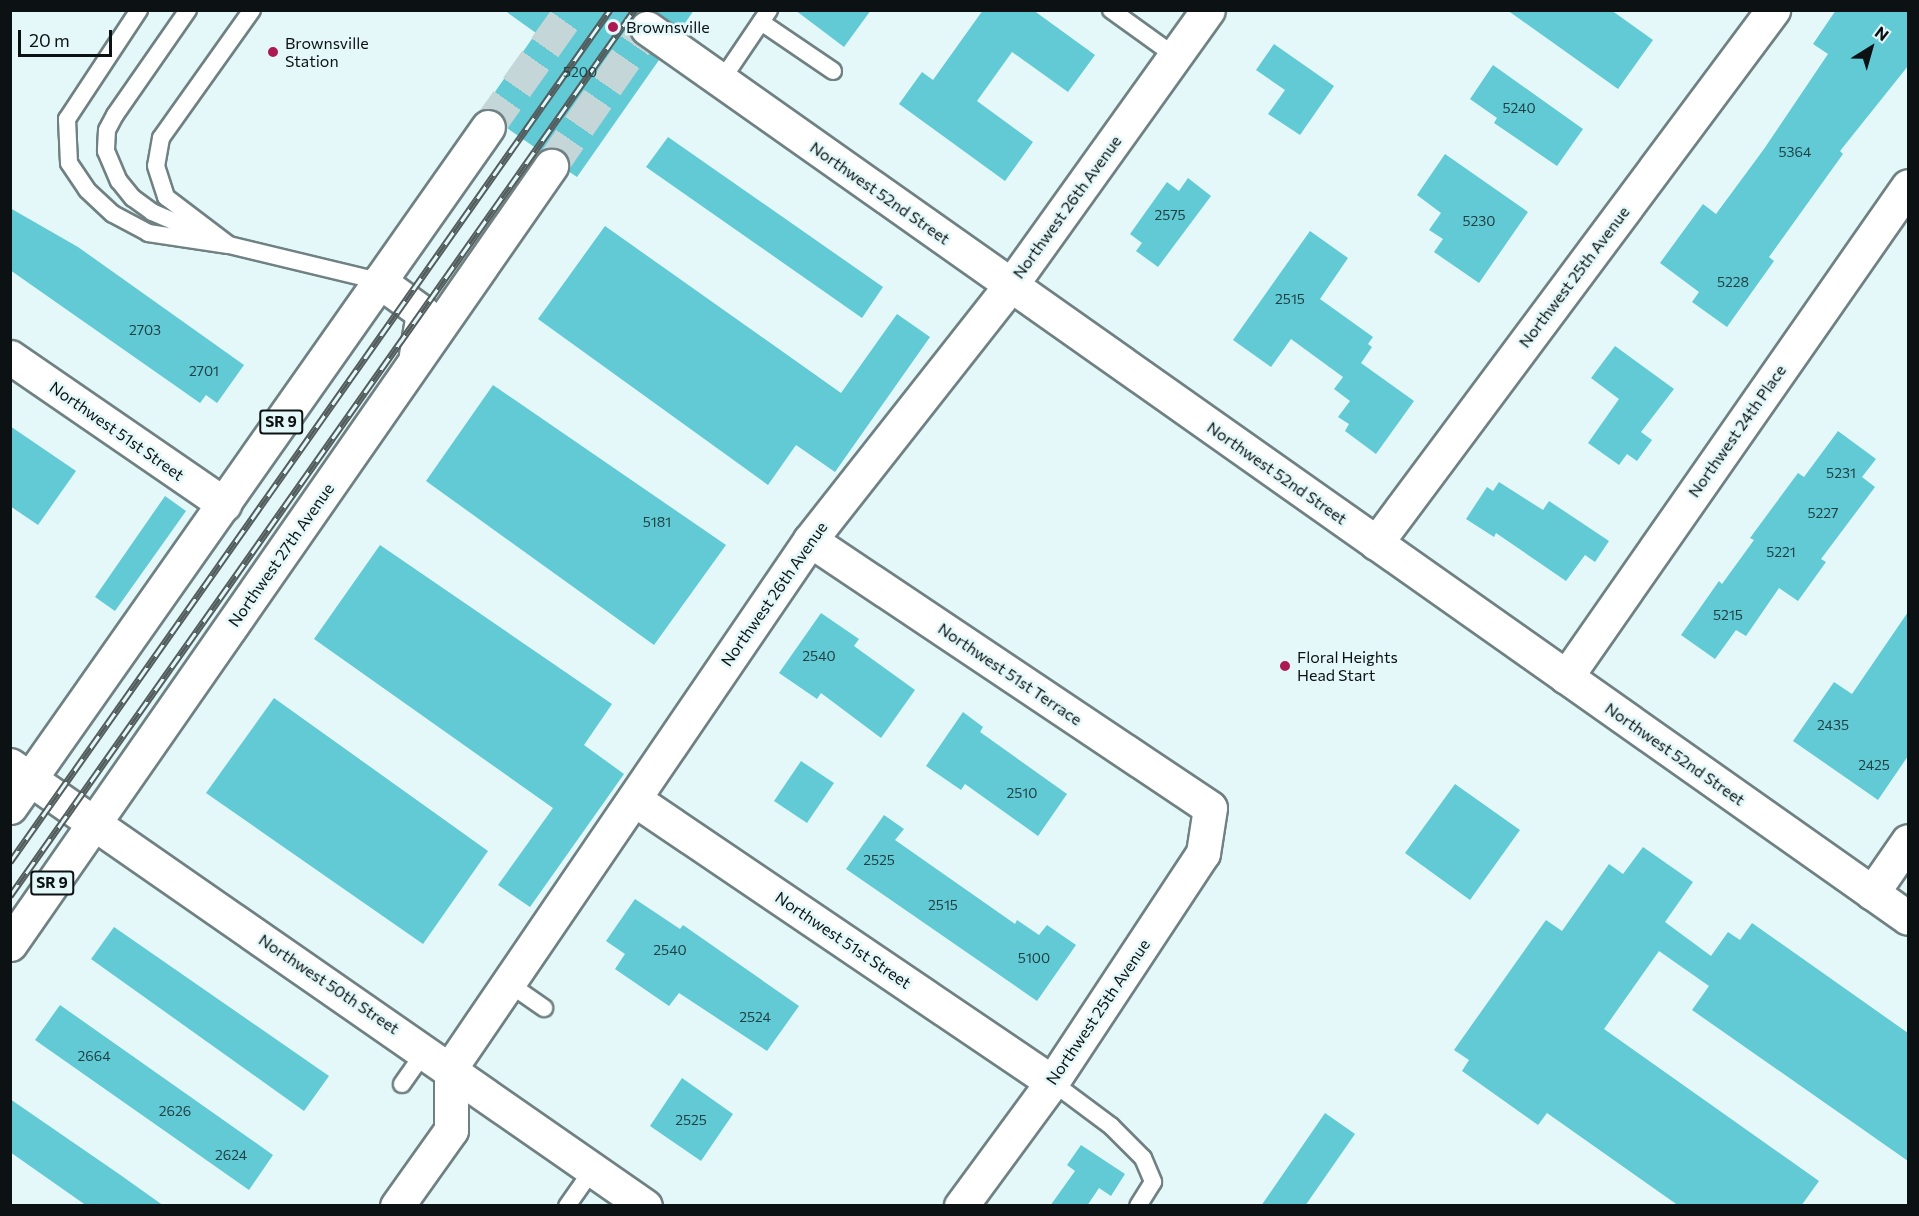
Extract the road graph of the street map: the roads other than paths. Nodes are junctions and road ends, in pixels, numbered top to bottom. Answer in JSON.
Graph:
{"nodes":[{"id":1,"x":139,"y":10,"type":"edge"},
{"id":2,"x":188,"y":10,"type":"edge"},
{"id":3,"x":252,"y":10,"type":"edge"},
{"id":4,"x":1111,"y":10,"type":"edge"},
{"id":5,"x":1208,"y":10,"type":"edge"},
{"id":6,"x":1773,"y":10,"type":"edge"},
{"id":7,"x":765,"y":16,"type":"edge"},
{"id":8,"x":647,"y":28,"type":"dead end"},
{"id":9,"x":1175,"y":57,"type":"junction"},
{"id":10,"x":832,"y":71,"type":"dead end"},
{"id":11,"x":721,"y":81,"type":"junction"},
{"id":12,"x":488,"y":127,"type":"tunnel mouth"},
{"id":13,"x":551,"y":166,"type":"tunnel mouth"},
{"id":14,"x":1908,"y":186,"type":"edge"},
{"id":15,"x":229,"y":245,"type":"junction"},
{"id":16,"x":379,"y":281,"type":"junction"},
{"id":17,"x":1011,"y":285,"type":"junction"},
{"id":18,"x":10,"y":357,"type":"edge"},
{"id":19,"x":414,"y":362,"type":"junction"},
{"id":20,"x":224,"y":504,"type":"junction"},
{"id":21,"x":810,"y":540,"type":"junction"},
{"id":22,"x":1376,"y":543,"type":"junction"},
{"id":23,"x":1566,"y":677,"type":"junction"},
{"id":24,"x":20,"y":772,"type":"edge"},
{"id":25,"x":633,"y":799,"type":"junction"},
{"id":26,"x":10,"y":807,"type":"edge"},
{"id":27,"x":1210,"y":808,"type":"joint"},
{"id":28,"x":94,"y":823,"type":"junction"},
{"id":29,"x":1908,"y":841,"type":"edge"},
{"id":30,"x":1872,"y":893,"type":"junction"},
{"id":31,"x":1908,"y":918,"type":"edge"},
{"id":32,"x":10,"y":944,"type":"edge"},
{"id":33,"x":508,"y":983,"type":"junction"},
{"id":34,"x":544,"y":1008,"type":"dead end"},
{"id":35,"x":438,"y":1059,"type":"junction"},
{"id":36,"x":1052,"y":1082,"type":"junction"},
{"id":37,"x":402,"y":1084,"type":"dead end"},
{"id":38,"x":593,"y":1169,"type":"junction"},
{"id":39,"x":397,"y":1206,"type":"edge"},
{"id":40,"x":567,"y":1206,"type":"edge"},
{"id":41,"x":645,"y":1206,"type":"edge"},
{"id":42,"x":961,"y":1206,"type":"edge"},
{"id":43,"x":1138,"y":1206,"type":"edge"}],
"edges":[{"from":1,"to":15,"type":"lane"},
{"from":2,"to":15,"type":"lane"},
{"from":3,"to":15,"type":"lane"},
{"from":4,"to":9,"type":"lane"},
{"from":5,"to":9,"type":"street","name":"Northwest 26th Avenue"},
{"from":6,"to":22,"type":"street","name":"Northwest 25th Avenue"},
{"from":7,"to":10,"type":"lane"},
{"from":7,"to":11,"type":"lane"},
{"from":8,"to":11,"type":"street","name":"Northwest 52nd Street"},
{"from":9,"to":17,"type":"street","name":"Northwest 26th Avenue"},
{"from":11,"to":17,"type":"street","name":"Northwest 52nd Street"},
{"from":12,"to":16,"type":"street","number":"SR 9"},
{"from":13,"to":19,"type":"street","name":"Northwest 27th Avenue","number":"SR 9"},
{"from":14,"to":23,"type":"street","name":"Northwest 24th Place"},
{"from":15,"to":16,"type":"lane"},
{"from":16,"to":19,"type":"street"},
{"from":16,"to":20,"type":"street","number":"SR 9"},
{"from":17,"to":21,"type":"street","name":"Northwest 26th Avenue"},
{"from":17,"to":22,"type":"street","name":"Northwest 52nd Street"},
{"from":18,"to":20,"type":"street","name":"Northwest 51st Street"},
{"from":19,"to":28,"type":"street","name":"Northwest 27th Avenue","number":"SR 9"},
{"from":20,"to":24,"type":"street","number":"SR 9"},
{"from":21,"to":25,"type":"street","name":"Northwest 26th Avenue"},
{"from":21,"to":27,"type":"street","name":"Northwest 51st Terrace"},
{"from":22,"to":23,"type":"street","name":"Northwest 52nd Street"},
{"from":23,"to":30,"type":"street","name":"Northwest 52nd Street"},
{"from":24,"to":26,"type":"street","number":"SR 9"},
{"from":24,"to":28,"type":"street","name":"Northwest 50th Street"},
{"from":25,"to":33,"type":"street","name":"Northwest 26th Avenue"},
{"from":25,"to":36,"type":"street","name":"Northwest 51st Street"},
{"from":27,"to":36,"type":"street","name":"Northwest 25th Avenue"},
{"from":28,"to":32,"type":"street","name":"Northwest 27th Avenue","number":"SR 9"},
{"from":28,"to":35,"type":"street","name":"Northwest 50th Street"},
{"from":29,"to":30,"type":"street"},
{"from":30,"to":31,"type":"street","name":"Northwest 52nd Street"},
{"from":33,"to":34,"type":"lane"},
{"from":33,"to":35,"type":"street","name":"Northwest 26th Avenue"},
{"from":35,"to":37,"type":"lane"},
{"from":35,"to":38,"type":"street","name":"Northwest 50th Street"},
{"from":35,"to":39,"type":"street"},
{"from":36,"to":42,"type":"street","name":"Northwest 25th Avenue"},
{"from":36,"to":43,"type":"lane"},
{"from":38,"to":40,"type":"lane"},
{"from":38,"to":41,"type":"street","name":"Northwest 50th Street"}]}
